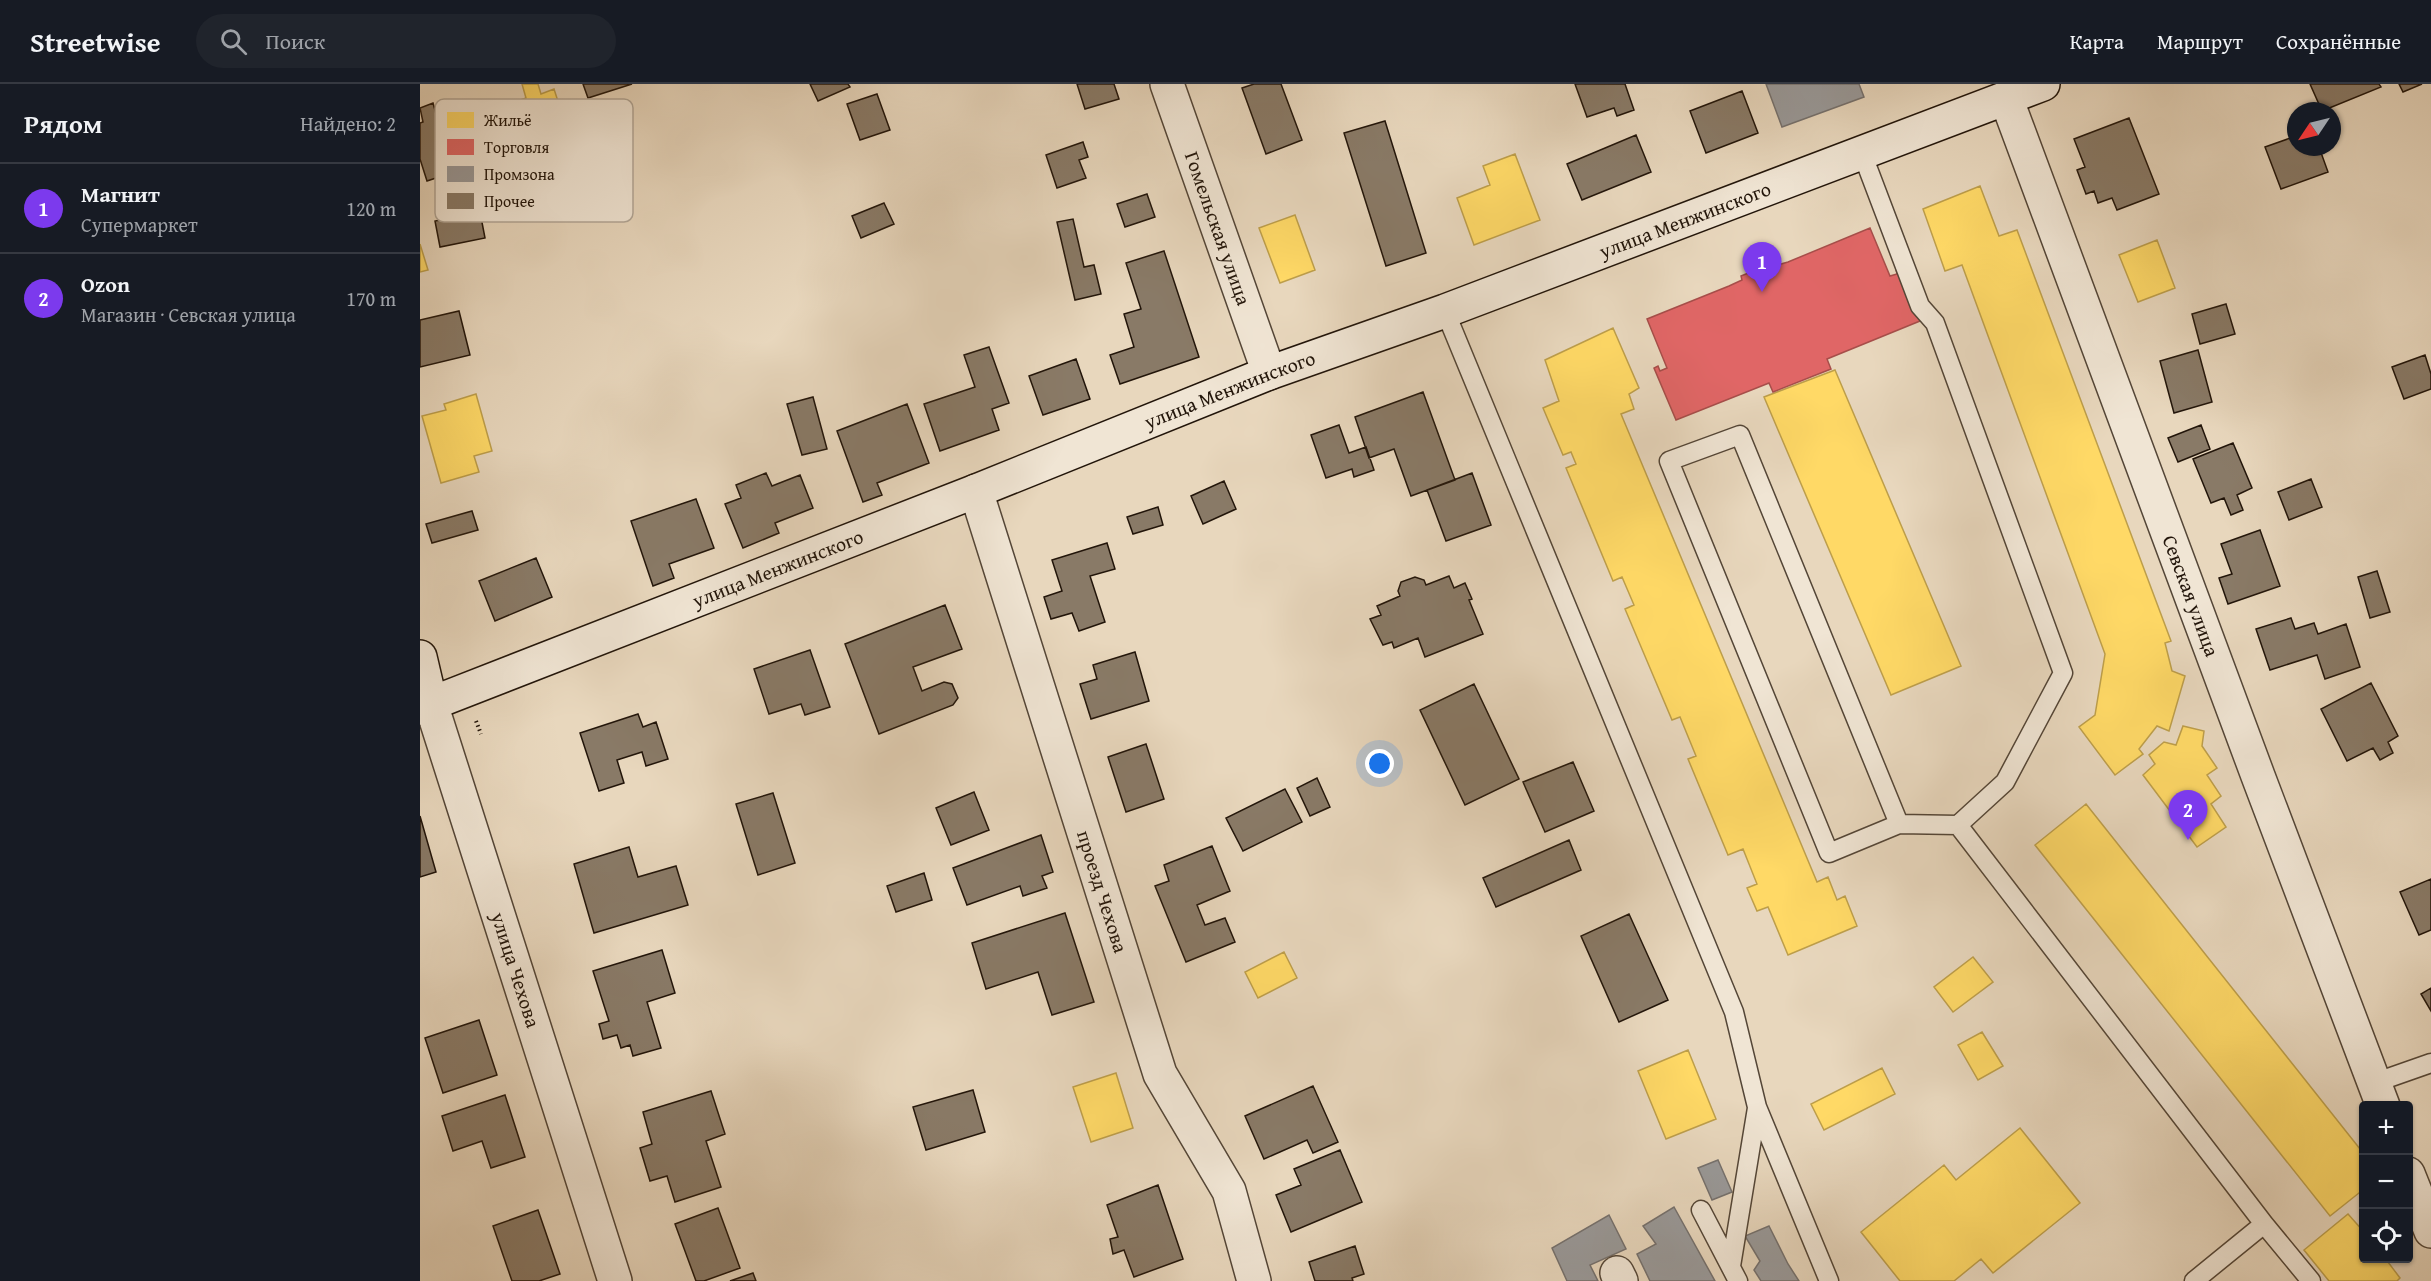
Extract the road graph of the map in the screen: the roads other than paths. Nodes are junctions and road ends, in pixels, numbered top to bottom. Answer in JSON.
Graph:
{"nodes":[{"id":1,"x":1167,"y":84,"type":"edge"},
{"id":2,"x":2043,"y":84,"type":"edge"},
{"id":3,"x":2003,"y":91,"type":"edge"},
{"id":4,"x":1862,"y":153,"type":"junction"},
{"id":5,"x":1444,"y":311,"type":"junction"},
{"id":6,"x":1269,"y":373,"type":"junction"},
{"id":7,"x":976,"y":491,"type":"junction"},
{"id":8,"x":420,"y":657,"type":"edge"},
{"id":9,"x":426,"y":706,"type":"edge"},
{"id":10,"x":1899,"y":824,"type":"junction"},
{"id":11,"x":1958,"y":825,"type":"junction"},
{"id":12,"x":2431,"y":1063,"type":"edge"},
{"id":13,"x":2379,"y":1094,"type":"edge"},
{"id":14,"x":1757,"y":1107,"type":"junction"},
{"id":15,"x":2413,"y":1184,"type":"edge"},
{"id":16,"x":1701,"y":1210,"type":"dead end"},
{"id":17,"x":2264,"y":1224,"type":"junction"},
{"id":18,"x":2431,"y":1231,"type":"edge"},
{"id":19,"x":1734,"y":1274,"type":"edge"},
{"id":20,"x":615,"y":1281,"type":"edge"},
{"id":21,"x":1254,"y":1281,"type":"edge"},
{"id":22,"x":1829,"y":1281,"type":"edge"},
{"id":23,"x":2194,"y":1281,"type":"edge"},
{"id":24,"x":2311,"y":1281,"type":"edge"}],
"edges":[{"from":1,"to":6,"type":"street","name":"Гомельская улица"},
{"from":2,"to":3,"type":"street","name":"улица Менжинского"},
{"from":3,"to":4,"type":"street","name":"улица Менжинского"},
{"from":3,"to":13,"type":"street","name":"Севская улица"},
{"from":4,"to":5,"type":"street","name":"улица Менжинского"},
{"from":4,"to":11,"type":"lane"},
{"from":5,"to":6,"type":"street","name":"улица Менжинского"},
{"from":5,"to":14,"type":"lane"},
{"from":6,"to":7,"type":"street","name":"улица Менжинского"},
{"from":7,"to":9,"type":"street","name":"улица Менжинского"},
{"from":7,"to":21,"type":"street","name":"проезд Чехова"},
{"from":8,"to":9,"type":"street","name":"улица Чехова"},
{"from":9,"to":20,"type":"street","name":"улица Чехова"},
{"from":10,"to":10,"type":"lane"},
{"from":10,"to":11,"type":"lane"},
{"from":11,"to":17,"type":"lane"},
{"from":12,"to":13,"type":"lane"},
{"from":14,"to":19,"type":"lane"},
{"from":14,"to":22,"type":"lane"},
{"from":15,"to":18,"type":"street"},
{"from":16,"to":19,"type":"lane"},
{"from":17,"to":23,"type":"lane"},
{"from":17,"to":24,"type":"lane"}]}
